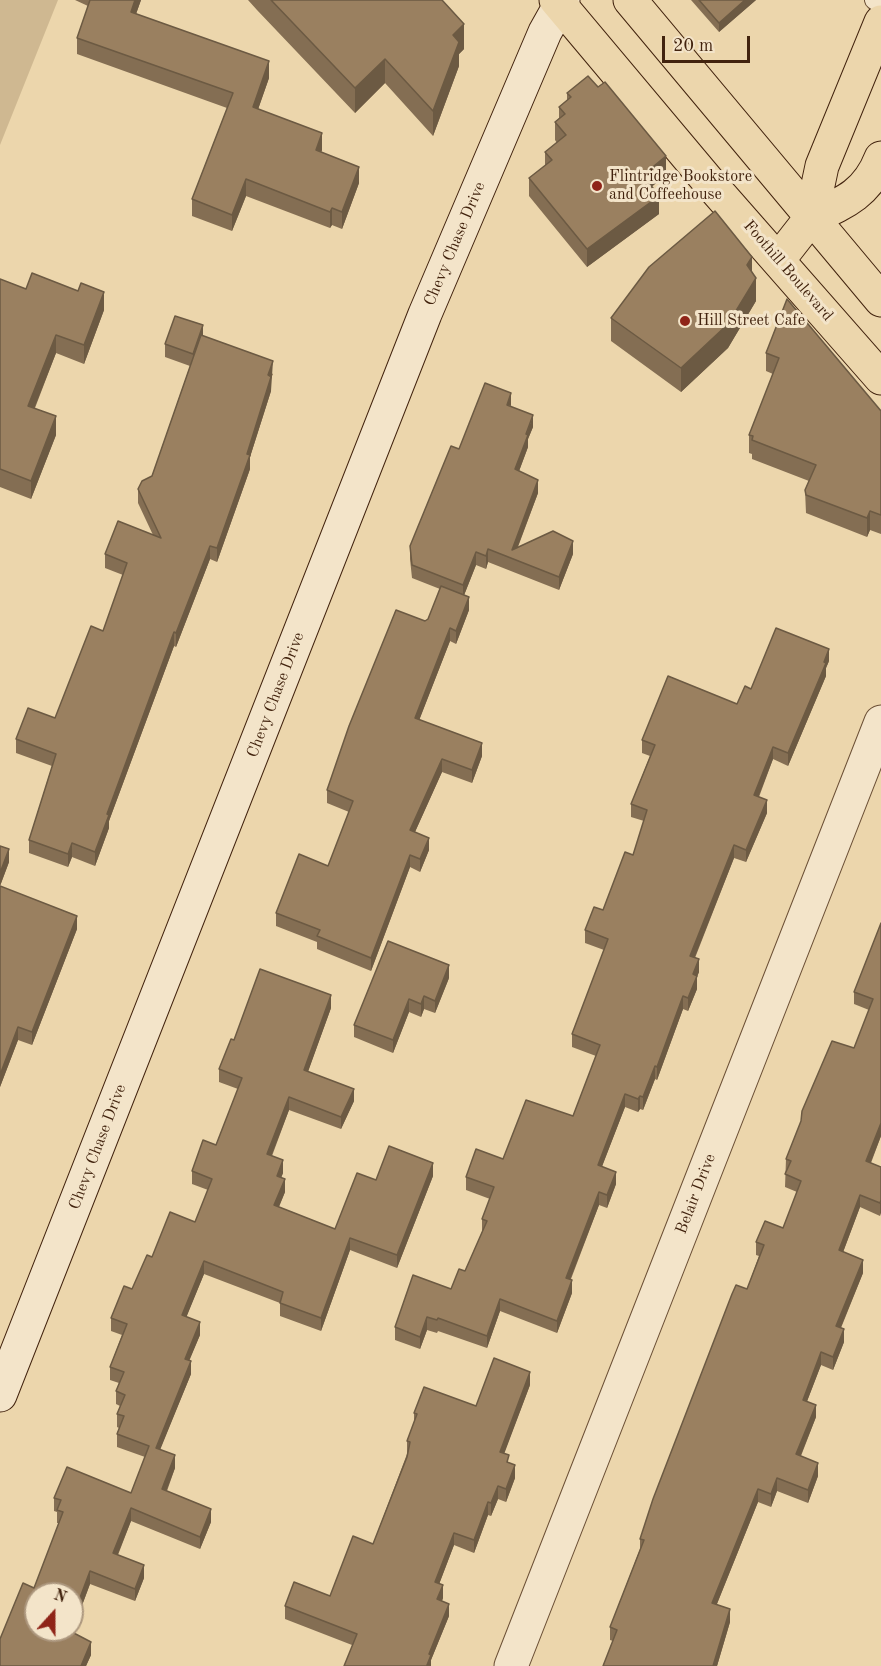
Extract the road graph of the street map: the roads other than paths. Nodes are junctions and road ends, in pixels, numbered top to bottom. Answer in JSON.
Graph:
{"nodes":[{"id":1,"x":630,"y":0,"type":"edge"},
{"id":2,"x":874,"y":0,"type":"edge"},
{"id":3,"x":559,"y":2,"type":"edge"},
{"id":4,"x":881,"y":5,"type":"edge"},
{"id":5,"x":881,"y":22,"type":"edge"},
{"id":6,"x":881,"y":158,"type":"edge"},
{"id":7,"x":811,"y":218,"type":"junction"},
{"id":8,"x":779,"y":259,"type":"junction"},
{"id":9,"x":881,"y":300,"type":"edge"},
{"id":10,"x":881,"y":378,"type":"edge"},
{"id":11,"x":881,"y":722,"type":"edge"},
{"id":12,"x":0,"y":1395,"type":"edge"},
{"id":13,"x":511,"y":1666,"type":"edge"}],
"edges":[{"from":1,"to":7,"type":"main road"},
{"from":2,"to":4,"type":"lane"},
{"from":3,"to":8,"type":"main road","name":"Foothill Boulevard"},
{"from":3,"to":12,"type":"main road","name":"Chevy Chase Drive"},
{"from":5,"to":7,"type":"main road"},
{"from":6,"to":7,"type":"main road"},
{"from":7,"to":8,"type":"main road"},
{"from":7,"to":9,"type":"main road"},
{"from":8,"to":10,"type":"main road","name":"Foothill Boulevard"},
{"from":11,"to":13,"type":"main road","name":"Belair Drive"}]}
